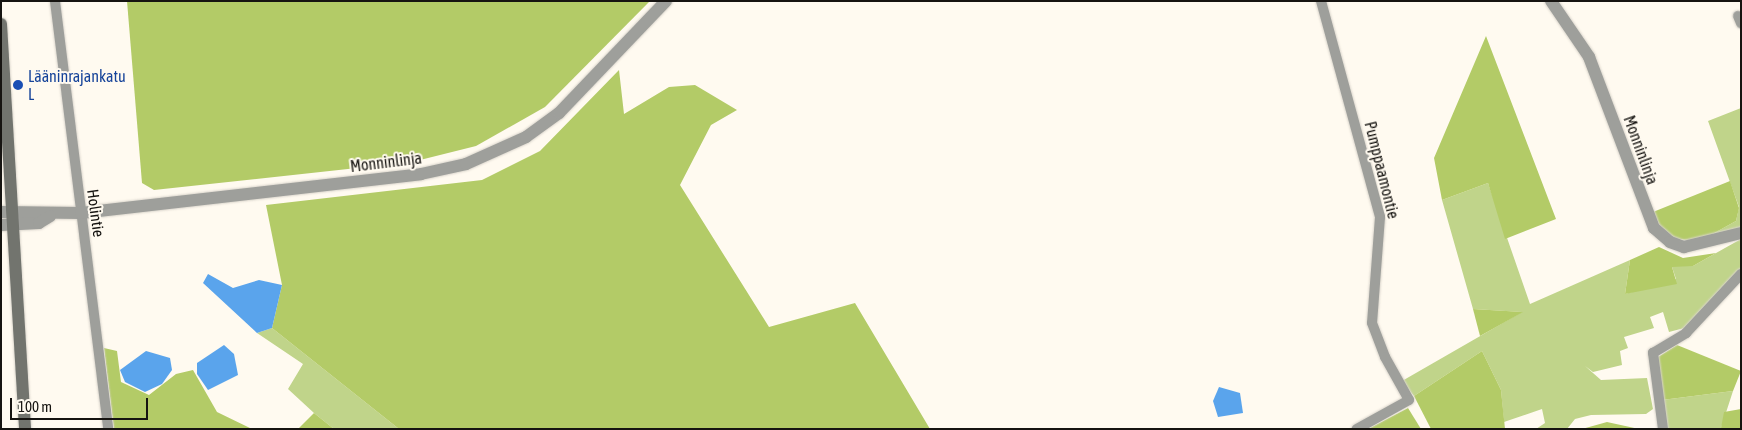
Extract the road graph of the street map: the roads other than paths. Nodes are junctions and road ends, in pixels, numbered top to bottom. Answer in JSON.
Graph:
{"nodes":[{"id":1,"x":55,"y":1,"type":"edge"},
{"id":2,"x":666,"y":1,"type":"edge"},
{"id":3,"x":1322,"y":1,"type":"edge"},
{"id":4,"x":1551,"y":1,"type":"edge"},
{"id":5,"x":1,"y":24,"type":"edge"},
{"id":6,"x":82,"y":213,"type":"junction"},
{"id":7,"x":10,"y":216,"type":"edge"},
{"id":8,"x":1,"y":225,"type":"edge"},
{"id":9,"x":1741,"y":233,"type":"edge"},
{"id":10,"x":1741,"y":274,"type":"edge"},
{"id":11,"x":25,"y":429,"type":"edge"},
{"id":12,"x":108,"y":429,"type":"edge"},
{"id":13,"x":1357,"y":429,"type":"edge"},
{"id":14,"x":1663,"y":429,"type":"edge"}],
"edges":[{"from":1,"to":6,"type":"street","name":"Holintie"},
{"from":2,"to":6,"type":"street","name":"Monninlinja"},
{"from":3,"to":13,"type":"street","name":"Pumppaamontie"},
{"from":4,"to":9,"type":"street","name":"Monninlinja"},
{"from":5,"to":7,"type":"main road"},
{"from":6,"to":7,"type":"street","name":"Monninlinja"},
{"from":6,"to":12,"type":"street","name":"Holintie"},
{"from":7,"to":8,"type":"street","name":"Monninlinja"},
{"from":7,"to":11,"type":"main road"},
{"from":10,"to":14,"type":"street"}]}
